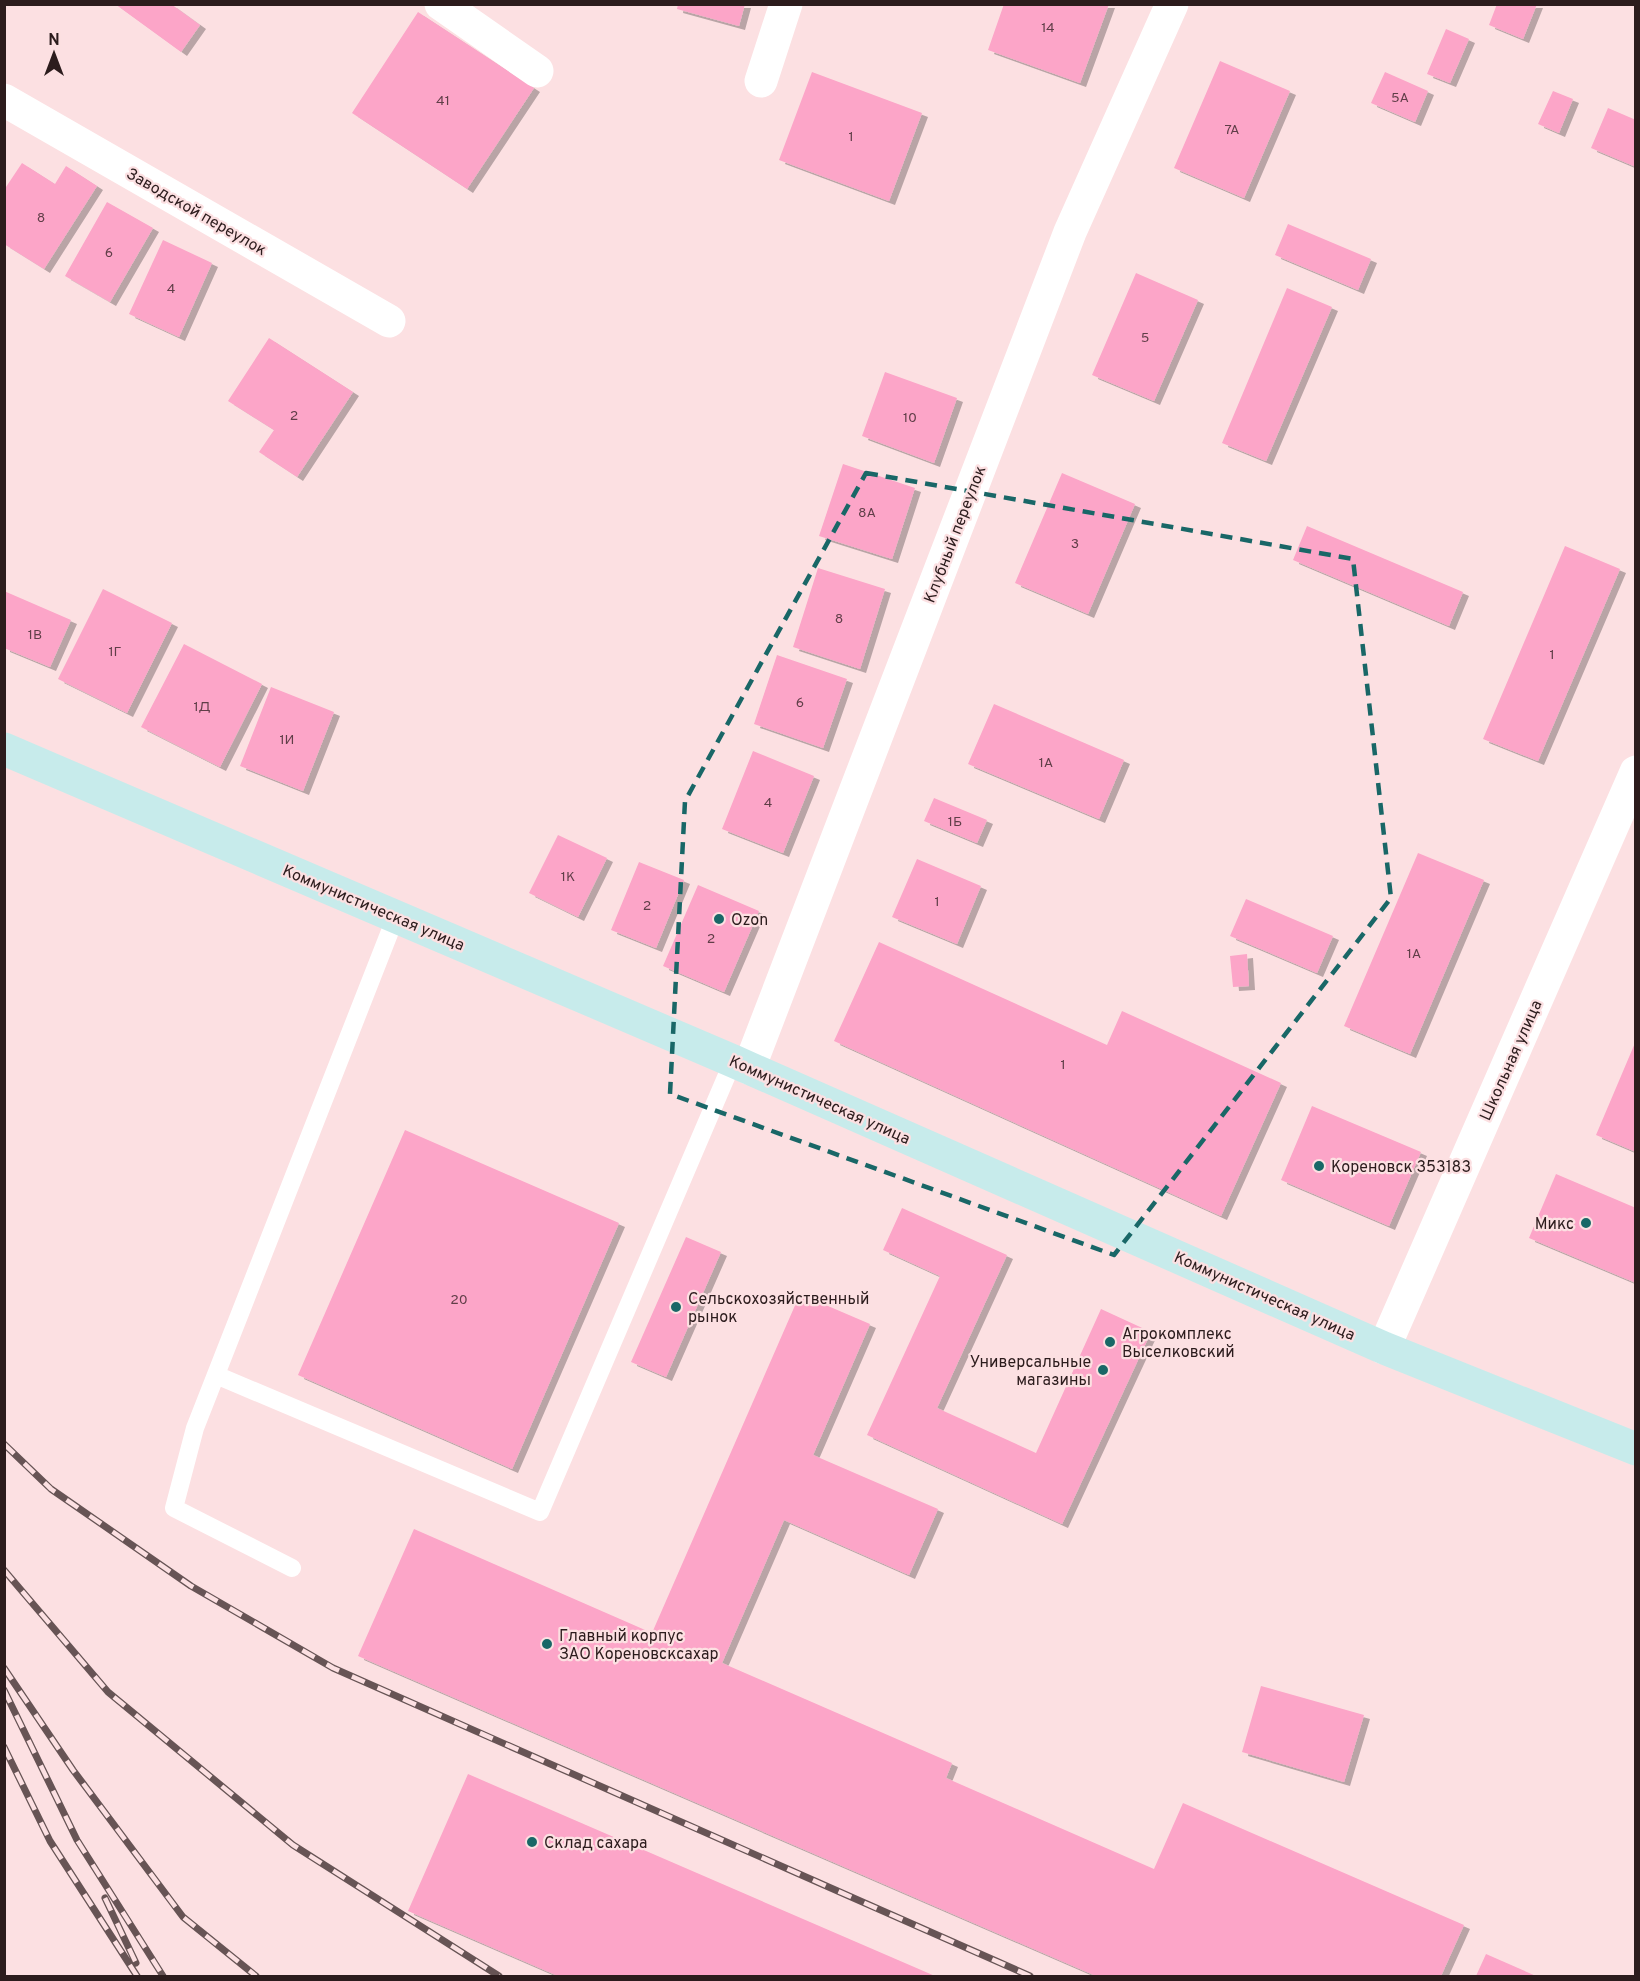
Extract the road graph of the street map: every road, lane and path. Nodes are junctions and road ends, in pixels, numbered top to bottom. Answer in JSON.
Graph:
{"nodes":[{"id":1,"x":441,"y":4,"type":"edge"},
{"id":2,"x":786,"y":4,"type":"edge"},
{"id":3,"x":1172,"y":4,"type":"edge"},
{"id":4,"x":537,"y":71,"type":"dead end"},
{"id":5,"x":761,"y":81,"type":"dead end"},
{"id":6,"x":4,"y":100,"type":"edge"},
{"id":7,"x":389,"y":321,"type":"dead end"},
{"id":8,"x":4,"y":749,"type":"edge"},
{"id":9,"x":1635,"y":772,"type":"edge"},
{"id":10,"x":396,"y":916,"type":"junction"},
{"id":11,"x":741,"y":1064,"type":"junction"},
{"id":12,"x":1384,"y":1348,"type":"junction"},
{"id":13,"x":216,"y":1375,"type":"junction"},
{"id":14,"x":1635,"y":1449,"type":"edge"},
{"id":15,"x":292,"y":1568,"type":"dead end"}],
"edges":[{"from":1,"to":4,"type":"street"},
{"from":2,"to":5,"type":"street"},
{"from":3,"to":11,"type":"street","name":"Клубный переулок"},
{"from":6,"to":7,"type":"street","name":"Заводской переулок"},
{"from":8,"to":10,"type":"street","name":"Коммунистическая улица"},
{"from":9,"to":12,"type":"street","name":"Школьная улица"},
{"from":10,"to":11,"type":"street","name":"Коммунистическая улица"},
{"from":10,"to":13,"type":"lane"},
{"from":11,"to":12,"type":"street","name":"Коммунистическая улица"},
{"from":11,"to":13,"type":"lane"},
{"from":12,"to":14,"type":"street","name":"Коммунистическая улица"},
{"from":13,"to":15,"type":"lane"}]}
